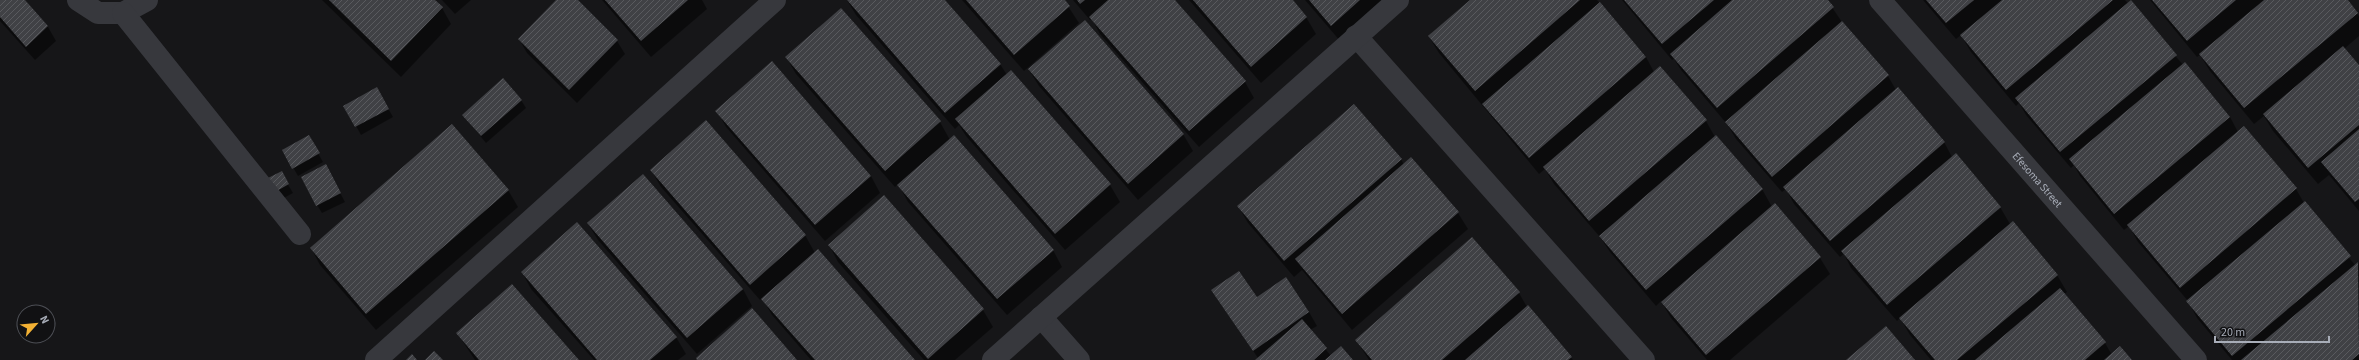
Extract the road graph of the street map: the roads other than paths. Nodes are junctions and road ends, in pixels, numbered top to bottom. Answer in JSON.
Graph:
{"nodes":[{"id":1,"x":78,"y":0,"type":"edge"},
{"id":2,"x":147,"y":0,"type":"edge"},
{"id":3,"x":1398,"y":0,"type":"edge"},
{"id":4,"x":1880,"y":0,"type":"edge"},
{"id":5,"x":765,"y":3,"type":"edge"},
{"id":6,"x":123,"y":13,"type":"junction"},
{"id":7,"x":1356,"y":36,"type":"junction"},
{"id":8,"x":300,"y":234,"type":"dead end"},
{"id":9,"x":1041,"y":317,"type":"junction"},
{"id":10,"x":376,"y":360,"type":"edge"},
{"id":11,"x":993,"y":360,"type":"edge"},
{"id":12,"x":1079,"y":360,"type":"edge"},
{"id":13,"x":1644,"y":360,"type":"edge"},
{"id":14,"x":2196,"y":360,"type":"edge"}],
"edges":[{"from":1,"to":6,"type":"street"},
{"from":2,"to":6,"type":"street"},
{"from":3,"to":7,"type":"street"},
{"from":4,"to":14,"type":"street","name":"Efesoma Street"},
{"from":5,"to":10,"type":"street"},
{"from":6,"to":8,"type":"street"},
{"from":7,"to":9,"type":"street"},
{"from":7,"to":13,"type":"street"},
{"from":9,"to":11,"type":"street"},
{"from":9,"to":12,"type":"street"}]}
